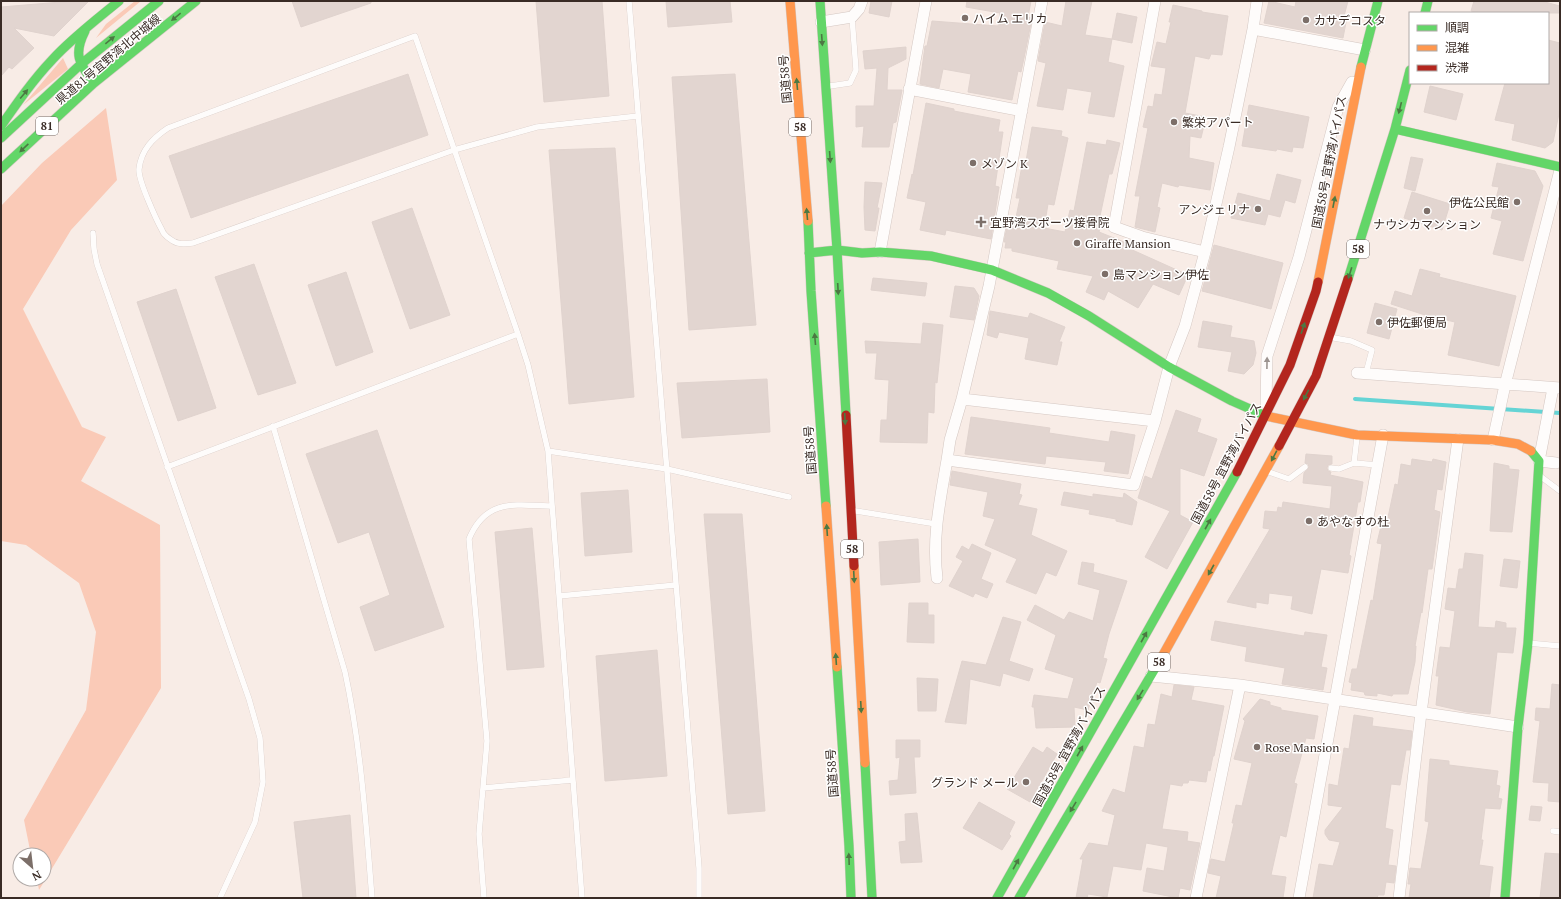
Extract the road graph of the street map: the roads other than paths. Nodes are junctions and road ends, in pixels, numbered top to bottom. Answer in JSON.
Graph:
{"nodes":[{"id":1,"x":119,"y":1,"type":"edge"},
{"id":2,"x":159,"y":1,"type":"edge"},
{"id":3,"x":196,"y":1,"type":"edge"},
{"id":4,"x":629,"y":1,"type":"edge"},
{"id":5,"x":790,"y":1,"type":"edge"},
{"id":6,"x":820,"y":1,"type":"edge"},
{"id":7,"x":862,"y":1,"type":"edge"},
{"id":8,"x":926,"y":1,"type":"edge"},
{"id":9,"x":1042,"y":1,"type":"edge"},
{"id":10,"x":1155,"y":1,"type":"edge"},
{"id":11,"x":1257,"y":1,"type":"edge"},
{"id":12,"x":1378,"y":1,"type":"edge"},
{"id":13,"x":1428,"y":1,"type":"edge"},
{"id":14,"x":1425,"y":12,"type":"edge"},
{"id":15,"x":852,"y":17,"type":"junction"},
{"id":16,"x":821,"y":22,"type":"junction"},
{"id":17,"x":87,"y":26,"type":"junction"},
{"id":18,"x":1253,"y":29,"type":"junction"},
{"id":19,"x":1365,"y":50,"type":"junction"},
{"id":20,"x":80,"y":65,"type":"junction"},
{"id":21,"x":1361,"y":67,"type":"junction"},
{"id":22,"x":1409,"y":74,"type":"edge"},
{"id":23,"x":94,"y":83,"type":"junction"},
{"id":24,"x":826,"y":87,"type":"junction"},
{"id":25,"x":909,"y":89,"type":"junction"},
{"id":26,"x":1022,"y":111,"type":"junction"},
{"id":27,"x":638,"y":116,"type":"junction"},
{"id":28,"x":1,"y":126,"type":"edge"},
{"id":29,"x":1395,"y":128,"type":"junction"},
{"id":30,"x":1,"y":138,"type":"edge"},
{"id":31,"x":454,"y":150,"type":"junction"},
{"id":32,"x":1560,"y":167,"type":"edge"},
{"id":33,"x":1,"y":170,"type":"edge"},
{"id":34,"x":1560,"y":170,"type":"edge"},
{"id":35,"x":93,"y":233,"type":"dead end"},
{"id":36,"x":837,"y":250,"type":"junction"},
{"id":37,"x":809,"y":252,"type":"junction"},
{"id":38,"x":880,"y":252,"type":"junction"},
{"id":39,"x":1205,"y":252,"type":"junction"},
{"id":40,"x":992,"y":270,"type":"junction"},
{"id":41,"x":518,"y":334,"type":"junction"},
{"id":42,"x":1330,"y":337,"type":"junction"},
{"id":43,"x":1169,"y":367,"type":"junction"},
{"id":44,"x":1362,"y":373,"type":"joint"},
{"id":45,"x":1505,"y":385,"type":"junction"},
{"id":46,"x":1556,"y":388,"type":"edge"},
{"id":47,"x":962,"y":399,"type":"junction"},
{"id":48,"x":1266,"y":416,"type":"junction"},
{"id":49,"x":1155,"y":421,"type":"junction"},
{"id":50,"x":1292,"y":422,"type":"junction"},
{"id":51,"x":273,"y":426,"type":"junction"},
{"id":52,"x":1357,"y":434,"type":"junction"},
{"id":53,"x":1384,"y":435,"type":"junction"},
{"id":54,"x":1458,"y":439,"type":"junction"},
{"id":55,"x":1493,"y":440,"type":"junction"},
{"id":56,"x":548,"y":452,"type":"junction"},
{"id":57,"x":947,"y":460,"type":"junction"},
{"id":58,"x":1539,"y":461,"type":"junction"},
{"id":59,"x":1354,"y":463,"type":"junction"},
{"id":60,"x":1558,"y":463,"type":"edge"},
{"id":61,"x":1378,"y":465,"type":"junction"},
{"id":62,"x":167,"y":467,"type":"junction"},
{"id":63,"x":1305,"y":467,"type":"dead end"},
{"id":64,"x":1331,"y":468,"type":"dead end"},
{"id":65,"x":667,"y":469,"type":"junction"},
{"id":66,"x":1266,"y":471,"type":"junction"},
{"id":67,"x":1538,"y":475,"type":"junction"},
{"id":68,"x":1560,"y":491,"type":"edge"},
{"id":69,"x":789,"y":497,"type":"dead end"},
{"id":70,"x":552,"y":506,"type":"junction"},
{"id":71,"x":850,"y":510,"type":"junction"},
{"id":72,"x":936,"y":524,"type":"junction"},
{"id":73,"x":937,"y":578,"type":"dead end"},
{"id":74,"x":676,"y":585,"type":"junction"},
{"id":75,"x":559,"y":596,"type":"junction"},
{"id":76,"x":1528,"y":643,"type":"junction"},
{"id":77,"x":1560,"y":646,"type":"edge"},
{"id":78,"x":1151,"y":676,"type":"junction"},
{"id":79,"x":1240,"y":685,"type":"junction"},
{"id":80,"x":1335,"y":698,"type":"junction"},
{"id":81,"x":1421,"y":713,"type":"junction"},
{"id":82,"x":1518,"y":727,"type":"junction"},
{"id":83,"x":573,"y":780,"type":"junction"},
{"id":84,"x":483,"y":788,"type":"junction"},
{"id":85,"x":1553,"y":831,"type":"dead end"},
{"id":86,"x":1560,"y":832,"type":"edge"},
{"id":87,"x":220,"y":898,"type":"edge"},
{"id":88,"x":372,"y":898,"type":"edge"},
{"id":89,"x":484,"y":898,"type":"edge"},
{"id":90,"x":582,"y":898,"type":"edge"},
{"id":91,"x":700,"y":898,"type":"edge"},
{"id":92,"x":851,"y":898,"type":"edge"},
{"id":93,"x":872,"y":898,"type":"edge"},
{"id":94,"x":997,"y":898,"type":"edge"},
{"id":95,"x":1019,"y":898,"type":"edge"},
{"id":96,"x":1196,"y":898,"type":"edge"},
{"id":97,"x":1299,"y":898,"type":"edge"},
{"id":98,"x":1399,"y":898,"type":"edge"},
{"id":99,"x":1505,"y":898,"type":"edge"}],
"edges":[{"from":1,"to":17,"type":"main road"},
{"from":20,"to":2,"type":"main road","name":"県道81号宜野湾北中城線","number":"81","one_way":true},
{"from":3,"to":23,"type":"main road","name":"県道81号宜野湾北中城線","number":"81","one_way":true},
{"from":4,"to":27,"type":"lane"},
{"from":37,"to":5,"type":"main road","name":"国道58号","number":"58","one_way":true},
{"from":6,"to":16,"type":"main road","number":"58"},
{"from":7,"to":15,"type":"street"},
{"from":8,"to":25,"type":"street"},
{"from":9,"to":26,"type":"street"},
{"from":10,"to":39,"type":"street"},
{"from":11,"to":18,"type":"street"},
{"from":12,"to":19,"type":"main road","name":"国道58号 宜野湾バイパス","number":"58"},
{"from":13,"to":14,"type":"main road"},
{"from":15,"to":16,"type":"street"},
{"from":15,"to":24,"type":"lane"},
{"from":16,"to":24,"type":"main road","number":"58","one_way":true},
{"from":17,"to":20,"type":"main road"},
{"from":28,"to":17,"type":"main road","one_way":true},
{"from":18,"to":19,"type":"street"},
{"from":18,"to":39,"type":"street"},
{"from":19,"to":21,"type":"main road","name":"国道58号 宜野湾バイパス","number":"58"},
{"from":20,"to":23,"type":"main road"},
{"from":20,"to":30,"type":"main road","name":"県道81号宜野湾北中城線","number":"81"},
{"from":48,"to":21,"type":"main road","name":"国道58号 宜野湾バイパス","number":"58","one_way":true},
{"from":48,"to":21,"type":"street","one_way":true},
{"from":22,"to":29,"type":"main road","number":"58","one_way":true},
{"from":23,"to":33,"type":"main road","name":"県道81号宜野湾北中城線","number":"81","one_way":true},
{"from":24,"to":36,"type":"main road","number":"58","one_way":true},
{"from":25,"to":26,"type":"street"},
{"from":25,"to":38,"type":"street"},
{"from":26,"to":40,"type":"street"},
{"from":27,"to":31,"type":"lane"},
{"from":27,"to":65,"type":"lane"},
{"from":29,"to":32,"type":"main road"},
{"from":29,"to":42,"type":"main road","number":"58","one_way":true},
{"from":31,"to":31,"type":"lane"},
{"from":31,"to":41,"type":"lane"},
{"from":34,"to":45,"type":"street"},
{"from":35,"to":62,"type":"lane"},
{"from":36,"to":37,"type":"main road"},
{"from":36,"to":38,"type":"main road"},
{"from":36,"to":71,"type":"main road","number":"58","one_way":true},
{"from":92,"to":37,"type":"main road","name":"国道58号","number":"58","one_way":true},
{"from":38,"to":40,"type":"main road"},
{"from":39,"to":43,"type":"street"},
{"from":40,"to":43,"type":"main road"},
{"from":40,"to":47,"type":"street"},
{"from":41,"to":51,"type":"lane"},
{"from":41,"to":56,"type":"lane"},
{"from":42,"to":44,"type":"lane"},
{"from":42,"to":50,"type":"main road","number":"58","one_way":true},
{"from":43,"to":48,"type":"main road"},
{"from":43,"to":49,"type":"street"},
{"from":44,"to":45,"type":"street"},
{"from":45,"to":46,"type":"street"},
{"from":45,"to":55,"type":"street"},
{"from":46,"to":58,"type":"street"},
{"from":47,"to":49,"type":"street"},
{"from":47,"to":57,"type":"street"},
{"from":48,"to":50,"type":"main road"},
{"from":94,"to":48,"type":"main road","name":"国道58号 宜野湾バイパス","number":"58","one_way":true},
{"from":49,"to":57,"type":"street"},
{"from":50,"to":52,"type":"main road"},
{"from":50,"to":66,"type":"main road","number":"58","one_way":true},
{"from":51,"to":62,"type":"lane"},
{"from":51,"to":88,"type":"lane"},
{"from":52,"to":53,"type":"main road"},
{"from":52,"to":59,"type":"lane"},
{"from":53,"to":54,"type":"main road"},
{"from":53,"to":61,"type":"street"},
{"from":54,"to":55,"type":"main road"},
{"from":54,"to":81,"type":"street"},
{"from":55,"to":58,"type":"main road"},
{"from":56,"to":65,"type":"lane"},
{"from":56,"to":70,"type":"lane"},
{"from":57,"to":72,"type":"street"},
{"from":58,"to":60,"type":"street"},
{"from":58,"to":67,"type":"main road"},
{"from":59,"to":61,"type":"lane"},
{"from":59,"to":64,"type":"lane"},
{"from":61,"to":80,"type":"street"},
{"from":62,"to":87,"type":"lane"},
{"from":63,"to":66,"type":"lane"},
{"from":65,"to":69,"type":"lane"},
{"from":65,"to":74,"type":"lane"},
{"from":66,"to":78,"type":"main road","number":"58","one_way":true},
{"from":67,"to":68,"type":"lane"},
{"from":67,"to":76,"type":"main road"},
{"from":70,"to":75,"type":"lane"},
{"from":70,"to":84,"type":"lane"},
{"from":71,"to":72,"type":"lane"},
{"from":71,"to":93,"type":"main road","number":"58","one_way":true},
{"from":72,"to":73,"type":"street"},
{"from":74,"to":75,"type":"lane"},
{"from":74,"to":91,"type":"lane"},
{"from":75,"to":83,"type":"lane"},
{"from":76,"to":77,"type":"lane"},
{"from":76,"to":82,"type":"main road"},
{"from":78,"to":79,"type":"street"},
{"from":78,"to":95,"type":"main road","number":"58","one_way":true},
{"from":79,"to":80,"type":"street"},
{"from":79,"to":96,"type":"street"},
{"from":80,"to":81,"type":"street"},
{"from":80,"to":97,"type":"street"},
{"from":81,"to":82,"type":"street"},
{"from":81,"to":98,"type":"street"},
{"from":82,"to":99,"type":"main road"},
{"from":83,"to":84,"type":"lane"},
{"from":83,"to":90,"type":"lane"},
{"from":84,"to":89,"type":"lane"},
{"from":85,"to":86,"type":"lane"}]}
